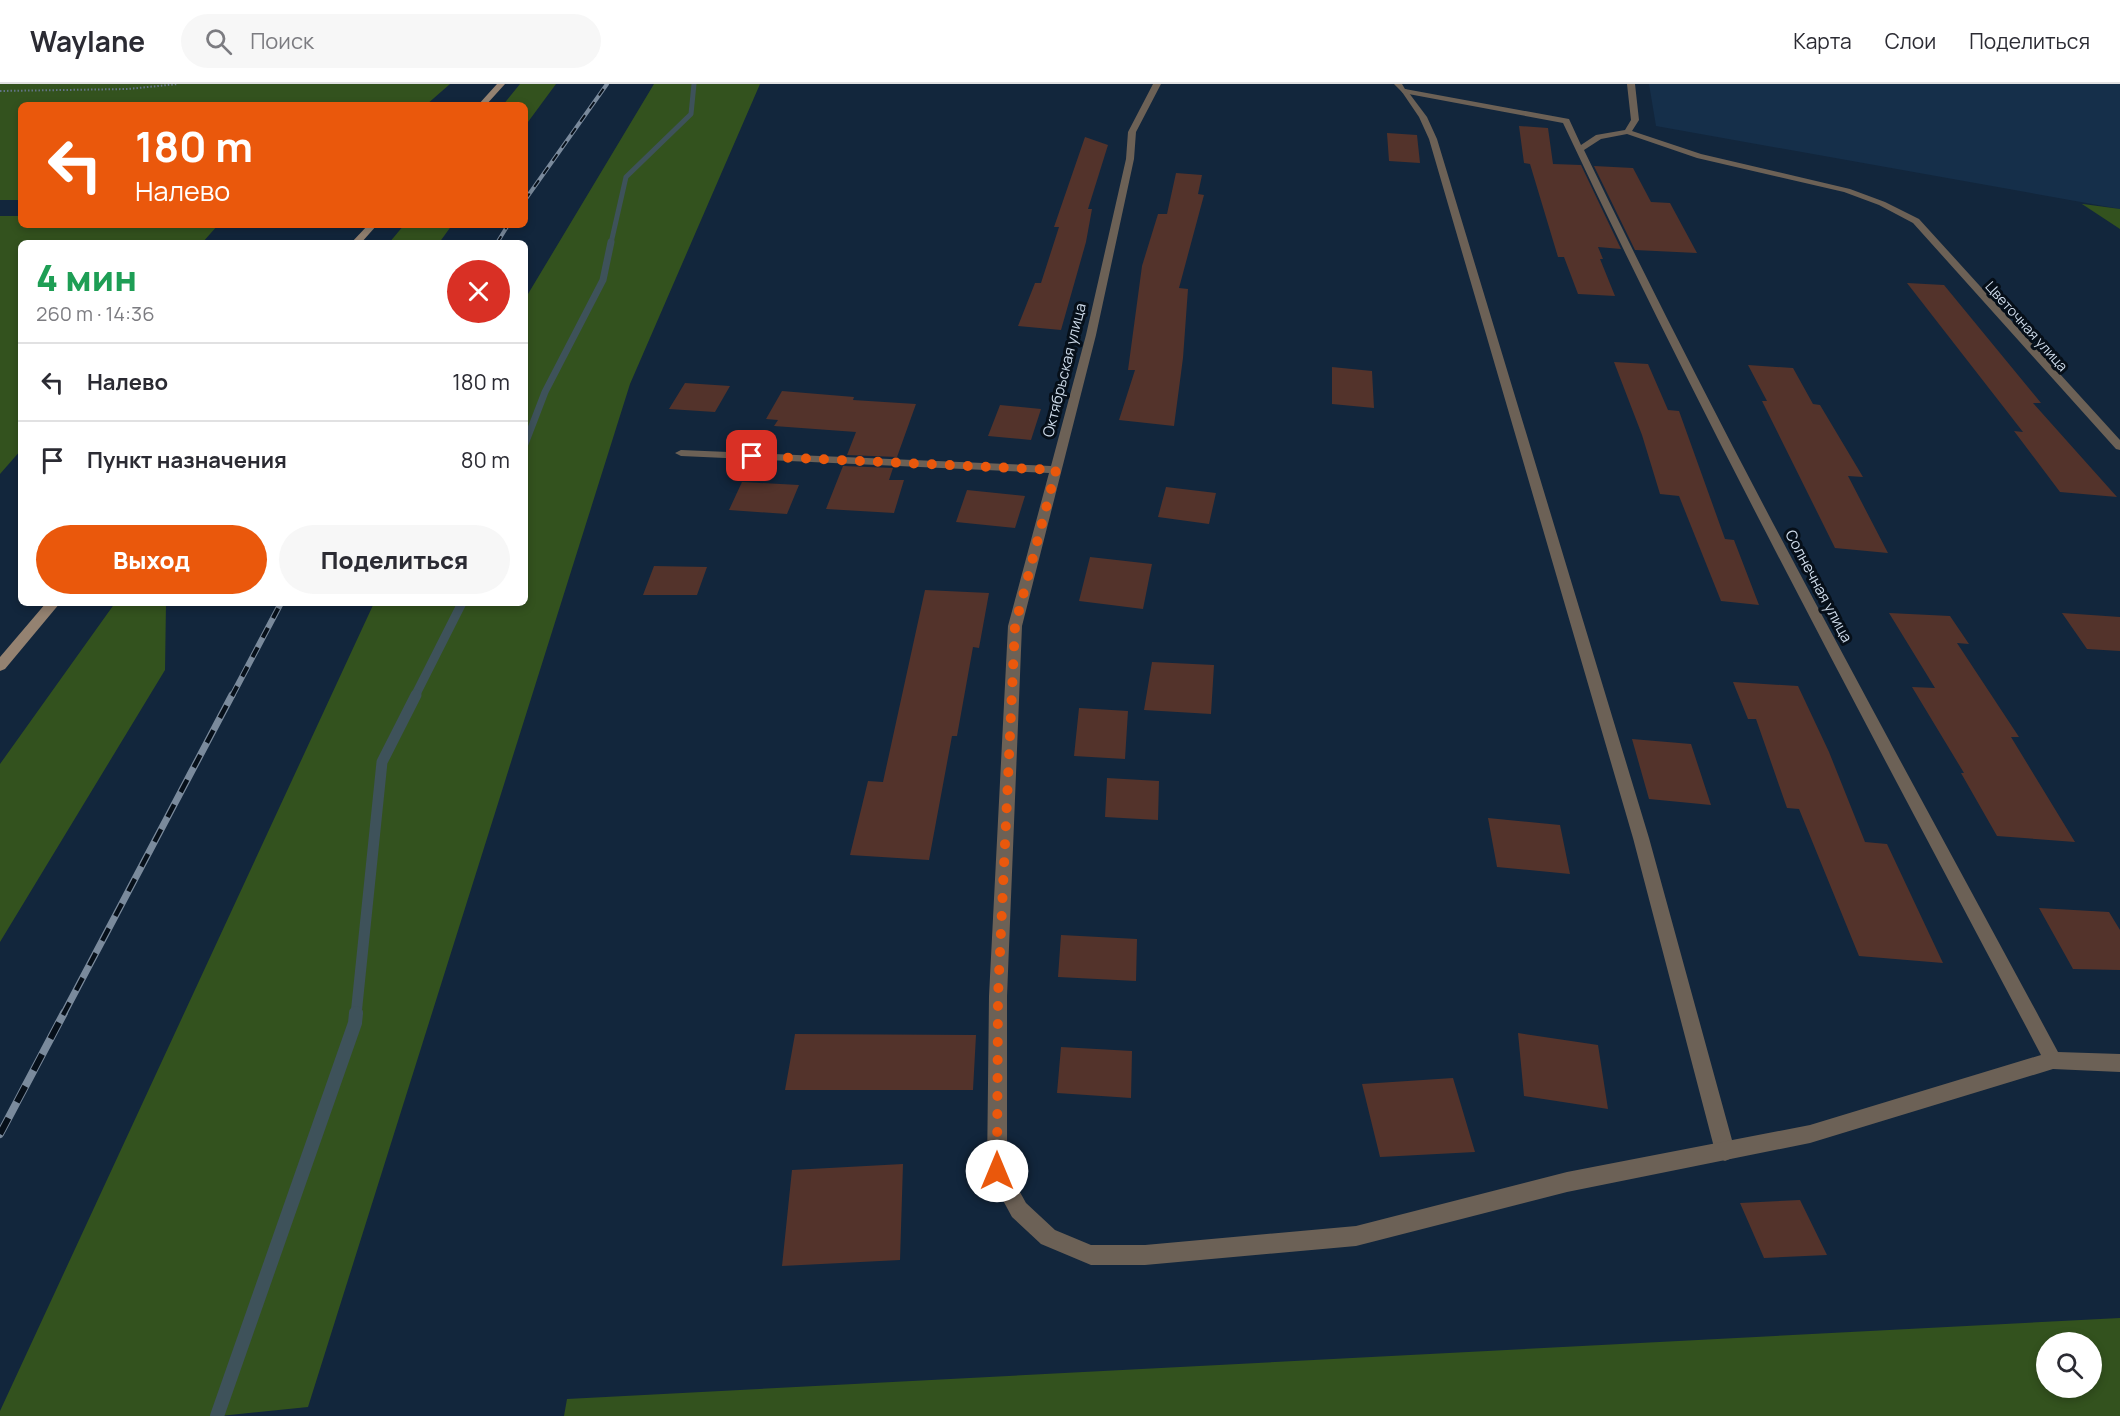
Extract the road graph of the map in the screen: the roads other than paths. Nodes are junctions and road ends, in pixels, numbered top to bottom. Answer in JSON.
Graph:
{"nodes":[{"id":1,"x":501,"y":84,"type":"edge"},
{"id":2,"x":1157,"y":84,"type":"edge"},
{"id":3,"x":1631,"y":84,"type":"edge"},
{"id":4,"x":1401,"y":88,"type":"edge"},
{"id":5,"x":485,"y":102,"type":"edge"},
{"id":6,"x":1628,"y":132,"type":"junction"},
{"id":7,"x":1579,"y":150,"type":"junction"},
{"id":8,"x":370,"y":228,"type":"edge"},
{"id":9,"x":359,"y":240,"type":"edge"},
{"id":10,"x":2120,"y":447,"type":"edge"},
{"id":11,"x":681,"y":453,"type":"dead end"},
{"id":12,"x":1056,"y":470,"type":"junction"},
{"id":13,"x":50,"y":606,"type":"edge"},
{"id":14,"x":0,"y":666,"type":"edge"},
{"id":15,"x":2053,"y":1060,"type":"junction"},
{"id":16,"x":2120,"y":1063,"type":"edge"},
{"id":17,"x":1725,"y":1150,"type":"junction"}],
"edges":[{"from":1,"to":5,"type":"street"},
{"from":2,"to":12,"type":"street","name":"Октябрьская улица"},
{"from":3,"to":6,"type":"street"},
{"from":4,"to":7,"type":"street","name":"Солнечная улица"},
{"from":4,"to":17,"type":"street"},
{"from":6,"to":7,"type":"street"},
{"from":6,"to":10,"type":"street","name":"Цветочная улица"},
{"from":7,"to":15,"type":"street","name":"Солнечная улица"},
{"from":8,"to":9,"type":"street"},
{"from":11,"to":12,"type":"street"},
{"from":12,"to":17,"type":"street","name":"Октябрьская улица"},
{"from":13,"to":14,"type":"street"},
{"from":15,"to":16,"type":"street"},
{"from":15,"to":17,"type":"street"}]}
